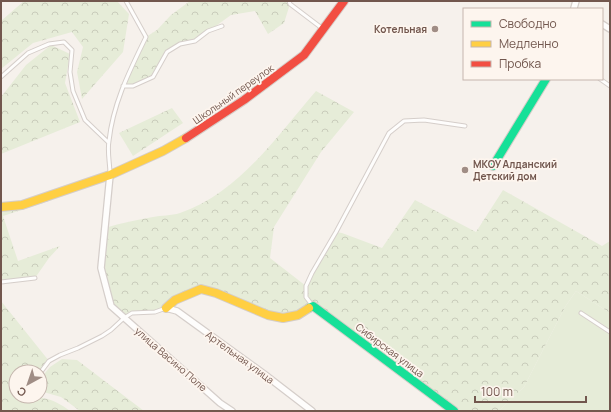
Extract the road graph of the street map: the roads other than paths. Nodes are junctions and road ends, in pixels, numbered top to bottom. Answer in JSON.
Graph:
{"nodes":[{"id":1,"x":126,"y":1,"type":"edge"},
{"id":2,"x":289,"y":1,"type":"edge"},
{"id":3,"x":344,"y":1,"type":"edge"},
{"id":4,"x":222,"y":26,"type":"dead end"},
{"id":5,"x":323,"y":29,"type":"junction"},
{"id":6,"x":1,"y":77,"type":"edge"},
{"id":7,"x":545,"y":80,"type":"edge"},
{"id":8,"x":601,"y":80,"type":"edge"},
{"id":9,"x":123,"y":86,"type":"junction"},
{"id":10,"x":610,"y":86,"type":"edge"},
{"id":11,"x":465,"y":126,"type":"dead end"},
{"id":12,"x":108,"y":142,"type":"junction"},
{"id":13,"x":493,"y":166,"type":"dead end"},
{"id":14,"x":110,"y":175,"type":"junction"},
{"id":15,"x":1,"y":207,"type":"edge"},
{"id":16,"x":35,"y":278,"type":"dead end"},
{"id":17,"x":1,"y":282,"type":"edge"},
{"id":18,"x":313,"y":306,"type":"junction"},
{"id":19,"x":166,"y":308,"type":"junction"},
{"id":20,"x":581,"y":313,"type":"dead end"},
{"id":21,"x":124,"y":318,"type":"junction"},
{"id":22,"x":610,"y":332,"type":"edge"},
{"id":23,"x":47,"y":364,"type":"edge"},
{"id":24,"x":232,"y":411,"type":"edge"},
{"id":25,"x":312,"y":411,"type":"edge"},
{"id":26,"x":454,"y":411,"type":"edge"}],
"edges":[{"from":1,"to":9,"type":"lane"},
{"from":2,"to":5,"type":"lane"},
{"from":3,"to":5,"type":"street","name":"Школьный переулок"},
{"from":4,"to":9,"type":"lane"},
{"from":5,"to":14,"type":"street","name":"Школьный переулок"},
{"from":6,"to":12,"type":"lane"},
{"from":7,"to":13,"type":"street"},
{"from":8,"to":10,"type":"lane"},
{"from":9,"to":12,"type":"lane"},
{"from":11,"to":18,"type":"lane"},
{"from":12,"to":14,"type":"lane"},
{"from":14,"to":15,"type":"street","name":"Школьный переулок"},
{"from":14,"to":21,"type":"street","name":"улица Васино Поле"},
{"from":16,"to":17,"type":"lane"},
{"from":18,"to":19,"type":"street"},
{"from":18,"to":26,"type":"street","name":"Сибирская улица"},
{"from":19,"to":21,"type":"lane"},
{"from":19,"to":25,"type":"street","name":"Артельная улица"},
{"from":20,"to":22,"type":"lane"},
{"from":21,"to":23,"type":"lane"},
{"from":21,"to":24,"type":"street","name":"улица Васино Поле"}]}
